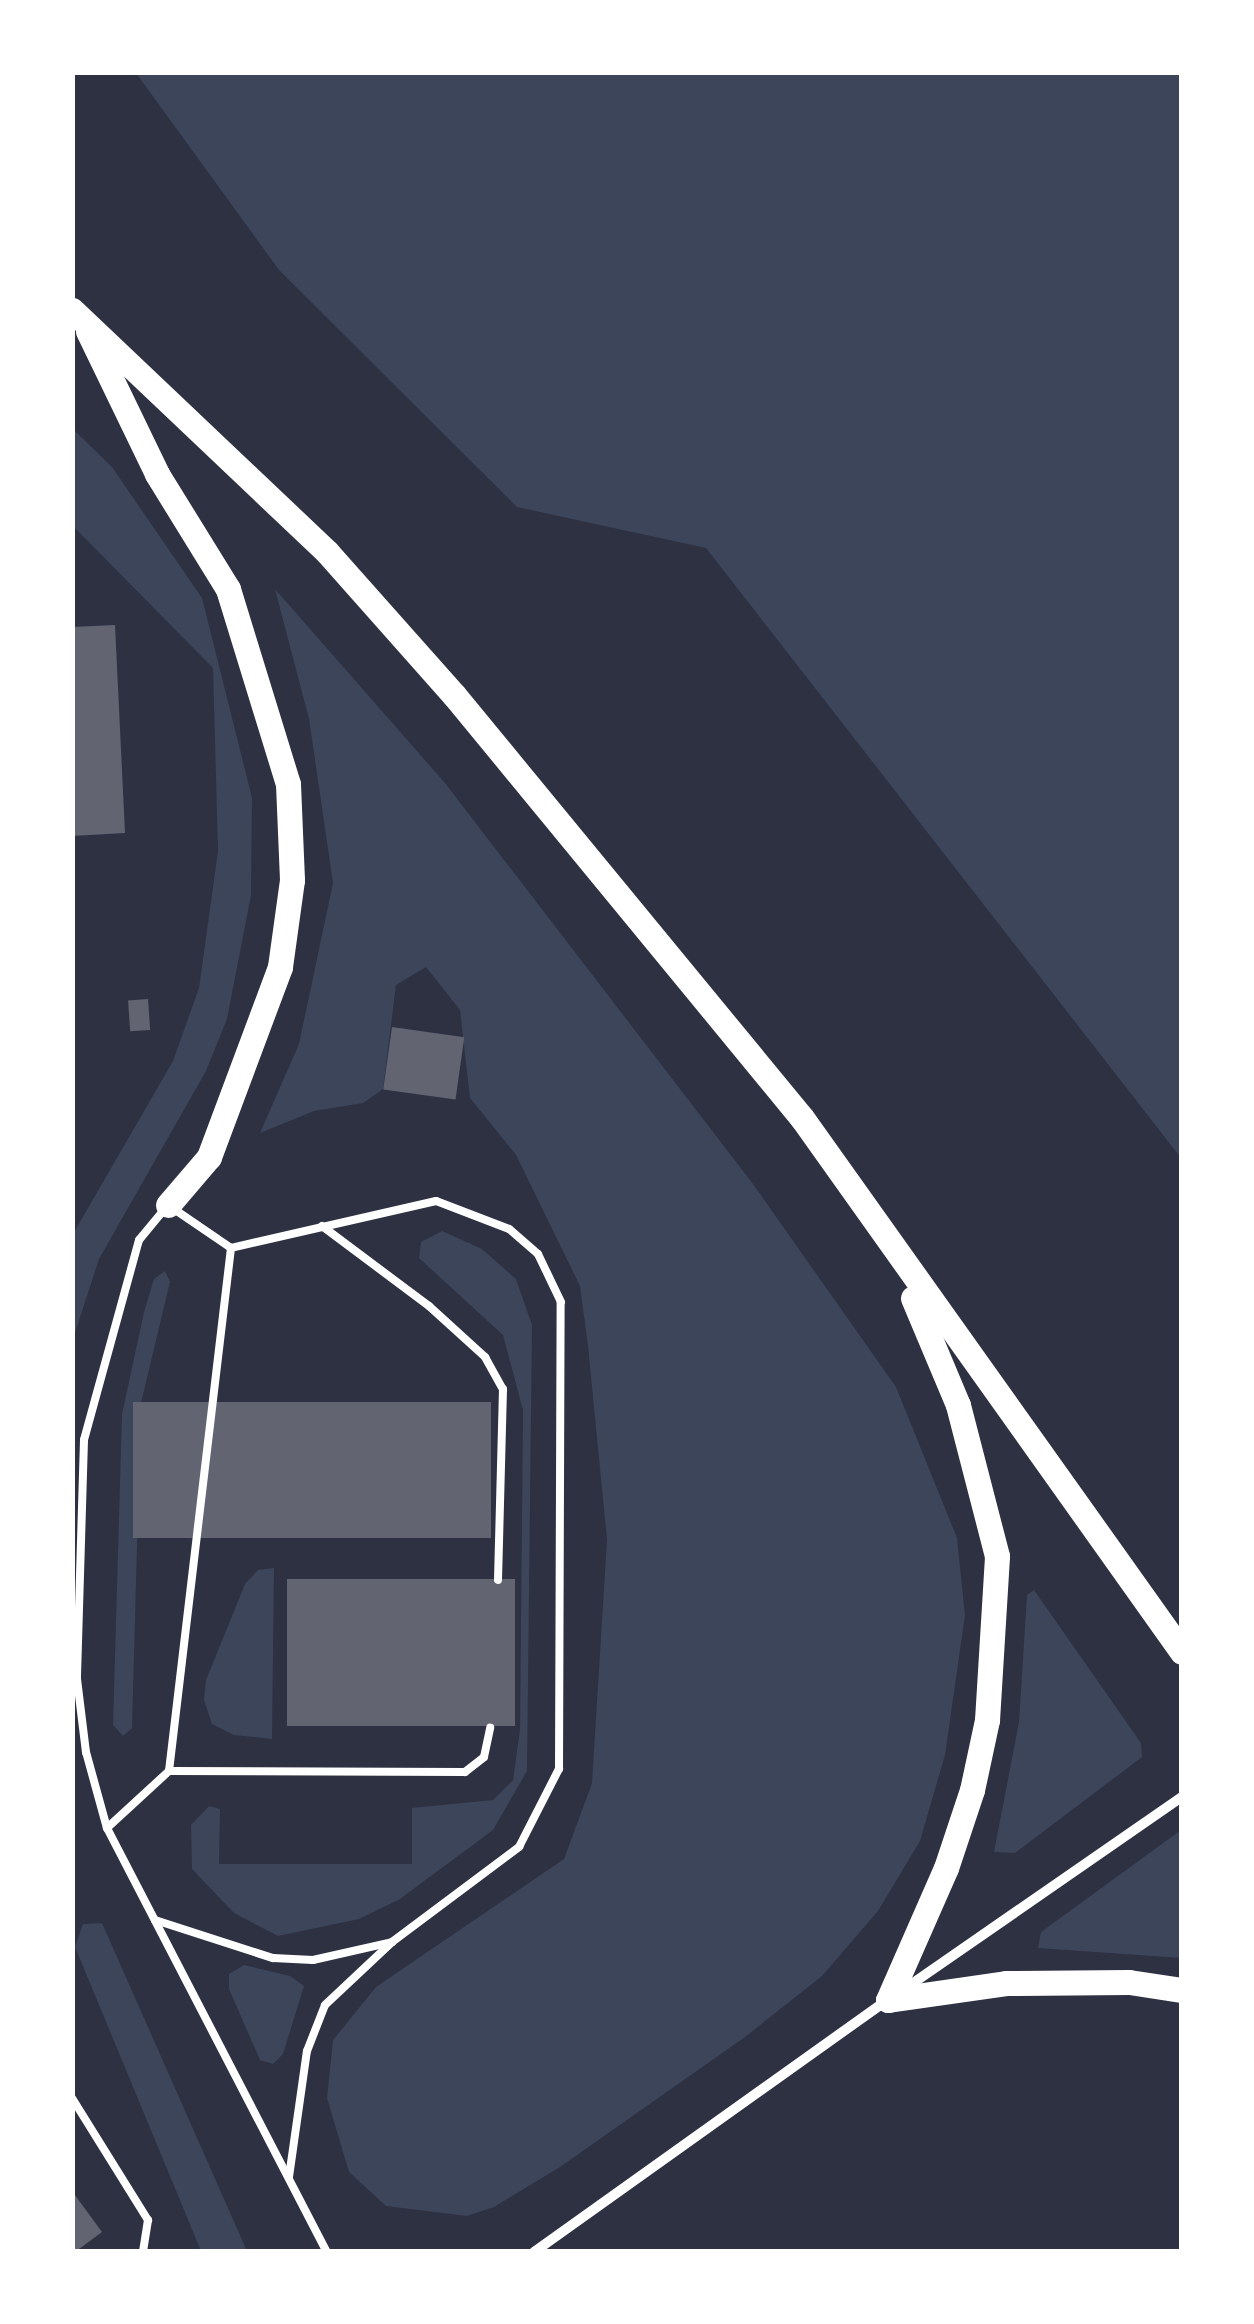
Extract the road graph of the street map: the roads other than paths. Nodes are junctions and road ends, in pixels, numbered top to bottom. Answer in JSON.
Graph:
{"nodes":[{"id":1,"x":77,"y":314,"type":"edge"},
{"id":2,"x":168,"y":1205,"type":"junction"},
{"id":3,"x":322,"y":1226,"type":"junction"},
{"id":4,"x":231,"y":1248,"type":"junction"},
{"id":5,"x":896,"y":1256,"type":"junction"},
{"id":6,"x":498,"y":1580,"type":"dead end"},
{"id":7,"x":1182,"y":1652,"type":"edge"},
{"id":8,"x":74,"y":1679,"type":"edge"},
{"id":9,"x":490,"y":1728,"type":"dead end"},
{"id":10,"x":168,"y":1771,"type":"junction"},
{"id":11,"x":1182,"y":1796,"type":"edge"},
{"id":12,"x":107,"y":1828,"type":"junction"},
{"id":13,"x":155,"y":1920,"type":"junction"},
{"id":14,"x":392,"y":1942,"type":"junction"},
{"id":15,"x":1182,"y":1990,"type":"edge"},
{"id":16,"x":888,"y":2000,"type":"junction"},
{"id":17,"x":72,"y":2098,"type":"edge"},
{"id":18,"x":289,"y":2177,"type":"junction"},
{"id":19,"x":143,"y":2252,"type":"edge"},
{"id":20,"x":326,"y":2252,"type":"edge"},
{"id":21,"x":534,"y":2252,"type":"edge"}],
"edges":[{"from":1,"to":2,"type":"main road"},
{"from":1,"to":5,"type":"main road"},
{"from":2,"to":4,"type":"lane"},
{"from":2,"to":8,"type":"lane"},
{"from":3,"to":4,"type":"lane"},
{"from":3,"to":6,"type":"lane"},
{"from":3,"to":14,"type":"lane"},
{"from":4,"to":10,"type":"lane"},
{"from":5,"to":7,"type":"main road"},
{"from":5,"to":16,"type":"main road"},
{"from":8,"to":12,"type":"lane"},
{"from":9,"to":10,"type":"lane"},
{"from":10,"to":12,"type":"lane"},
{"from":11,"to":16,"type":"street"},
{"from":12,"to":13,"type":"lane"},
{"from":13,"to":14,"type":"lane"},
{"from":13,"to":18,"type":"lane"},
{"from":14,"to":18,"type":"lane"},
{"from":15,"to":16,"type":"main road"},
{"from":16,"to":21,"type":"street"},
{"from":17,"to":19,"type":"lane"},
{"from":18,"to":20,"type":"lane"}]}
